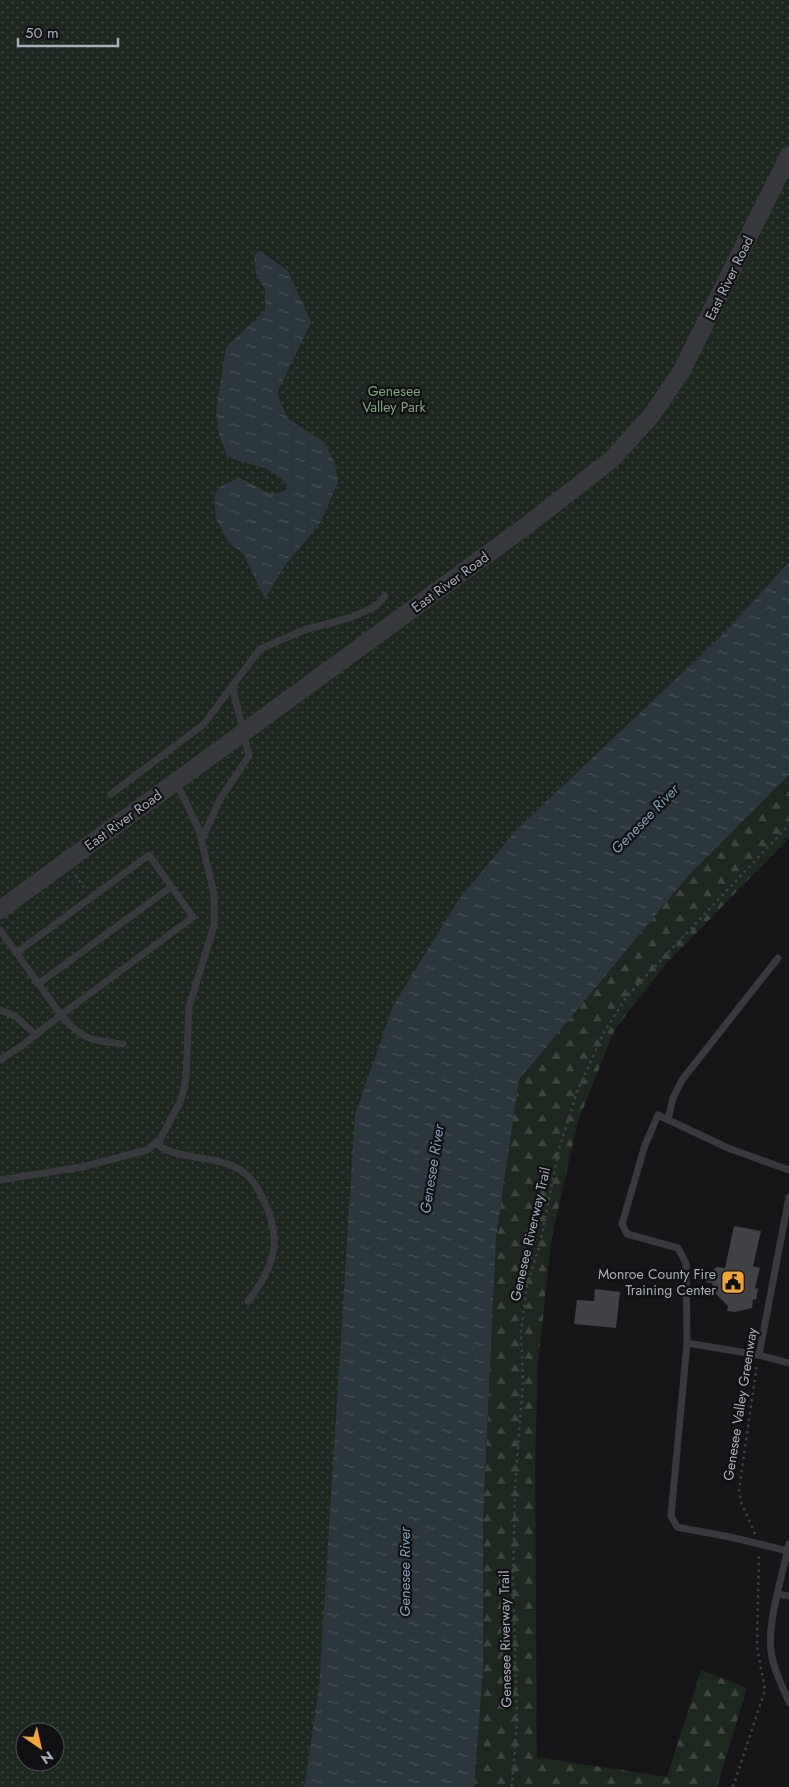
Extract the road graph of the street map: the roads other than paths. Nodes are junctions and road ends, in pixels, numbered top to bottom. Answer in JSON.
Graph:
{"nodes":[{"id":1,"x":789,"y":155,"type":"edge"},
{"id":2,"x":385,"y":596,"type":"dead end"},
{"id":3,"x":232,"y":685,"type":"junction"},
{"id":4,"x":244,"y":732,"type":"junction"},
{"id":5,"x":176,"y":782,"type":"junction"},
{"id":6,"x":111,"y":794,"type":"dead end"},
{"id":7,"x":202,"y":839,"type":"junction"},
{"id":8,"x":172,"y":887,"type":"junction"},
{"id":9,"x":0,"y":910,"type":"edge"},
{"id":10,"x":0,"y":930,"type":"edge"},
{"id":11,"x":16,"y":953,"type":"junction"},
{"id":12,"x":778,"y":958,"type":"dead end"},
{"id":13,"x":38,"y":984,"type":"junction"},
{"id":14,"x":0,"y":1010,"type":"edge"},
{"id":15,"x":61,"y":1015,"type":"junction"},
{"id":16,"x":34,"y":1034,"type":"junction"},
{"id":17,"x":123,"y":1044,"type":"dead end"},
{"id":18,"x":0,"y":1060,"type":"edge"},
{"id":19,"x":668,"y":1120,"type":"junction"},
{"id":20,"x":156,"y":1144,"type":"junction"},
{"id":21,"x":789,"y":1170,"type":"edge"},
{"id":22,"x":0,"y":1180,"type":"edge"},
{"id":23,"x":789,"y":1197,"type":"edge"},
{"id":24,"x":248,"y":1301,"type":"dead end"},
{"id":25,"x":687,"y":1343,"type":"junction"},
{"id":26,"x":759,"y":1355,"type":"junction"},
{"id":27,"x":789,"y":1363,"type":"edge"},
{"id":28,"x":788,"y":1547,"type":"edge"},
{"id":29,"x":778,"y":1594,"type":"junction"},
{"id":30,"x":789,"y":1596,"type":"edge"},
{"id":31,"x":789,"y":1702,"type":"edge"}],
"edges":[{"from":1,"to":4,"type":"street","name":"East River Road"},
{"from":2,"to":3,"type":"lane"},
{"from":3,"to":4,"type":"lane"},
{"from":3,"to":6,"type":"lane"},
{"from":4,"to":5,"type":"street","name":"East River Road"},
{"from":4,"to":7,"type":"lane"},
{"from":5,"to":7,"type":"lane"},
{"from":5,"to":9,"type":"street","name":"East River Road"},
{"from":7,"to":20,"type":"lane"},
{"from":8,"to":11,"type":"lane"},
{"from":8,"to":13,"type":"lane"},
{"from":8,"to":15,"type":"lane"},
{"from":10,"to":11,"type":"lane"},
{"from":11,"to":13,"type":"lane"},
{"from":12,"to":19,"type":"lane"},
{"from":13,"to":15,"type":"lane"},
{"from":14,"to":16,"type":"lane"},
{"from":15,"to":16,"type":"lane"},
{"from":15,"to":17,"type":"lane"},
{"from":16,"to":18,"type":"lane"},
{"from":19,"to":21,"type":"lane"},
{"from":19,"to":25,"type":"lane"},
{"from":20,"to":22,"type":"lane"},
{"from":20,"to":24,"type":"lane"},
{"from":23,"to":26,"type":"lane","name":"Genesee Valley Greenway"},
{"from":25,"to":26,"type":"lane"},
{"from":25,"to":28,"type":"lane"},
{"from":26,"to":27,"type":"lane"},
{"from":28,"to":29,"type":"lane"},
{"from":29,"to":30,"type":"lane"},
{"from":29,"to":31,"type":"lane"}]}
